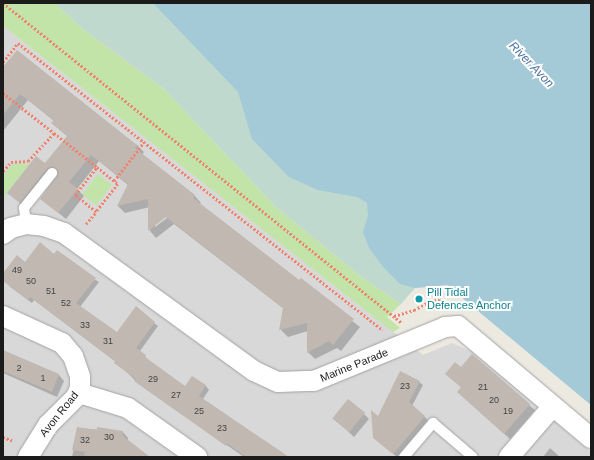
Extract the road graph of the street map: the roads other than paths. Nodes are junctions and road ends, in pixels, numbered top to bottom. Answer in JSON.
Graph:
{"nodes":[{"id":1,"x":52,"y":172,"type":"dead end"},
{"id":2,"x":26,"y":224,"type":"junction"},
{"id":3,"x":3,"y":234,"type":"edge"},
{"id":4,"x":3,"y":316,"type":"edge"},
{"id":5,"x":79,"y":393,"type":"junction"},
{"id":6,"x":553,"y":406,"type":"junction"},
{"id":7,"x":591,"y":438,"type":"edge"},
{"id":8,"x":28,"y":457,"type":"edge"},
{"id":9,"x":197,"y":457,"type":"edge"},
{"id":10,"x":404,"y":457,"type":"edge"},
{"id":11,"x":473,"y":457,"type":"edge"},
{"id":12,"x":509,"y":457,"type":"edge"}],
"edges":[{"from":1,"to":2,"type":"lane"},
{"from":2,"to":3,"type":"street","name":"Marine Parade"},
{"from":2,"to":6,"type":"street","name":"Marine Parade"},
{"from":4,"to":5,"type":"street","name":"Avon Road"},
{"from":5,"to":8,"type":"street","name":"Avon Road"},
{"from":5,"to":9,"type":"street"},
{"from":6,"to":7,"type":"street","name":"Marine Parade"},
{"from":6,"to":12,"type":"street"},
{"from":10,"to":11,"type":"lane"}]}
